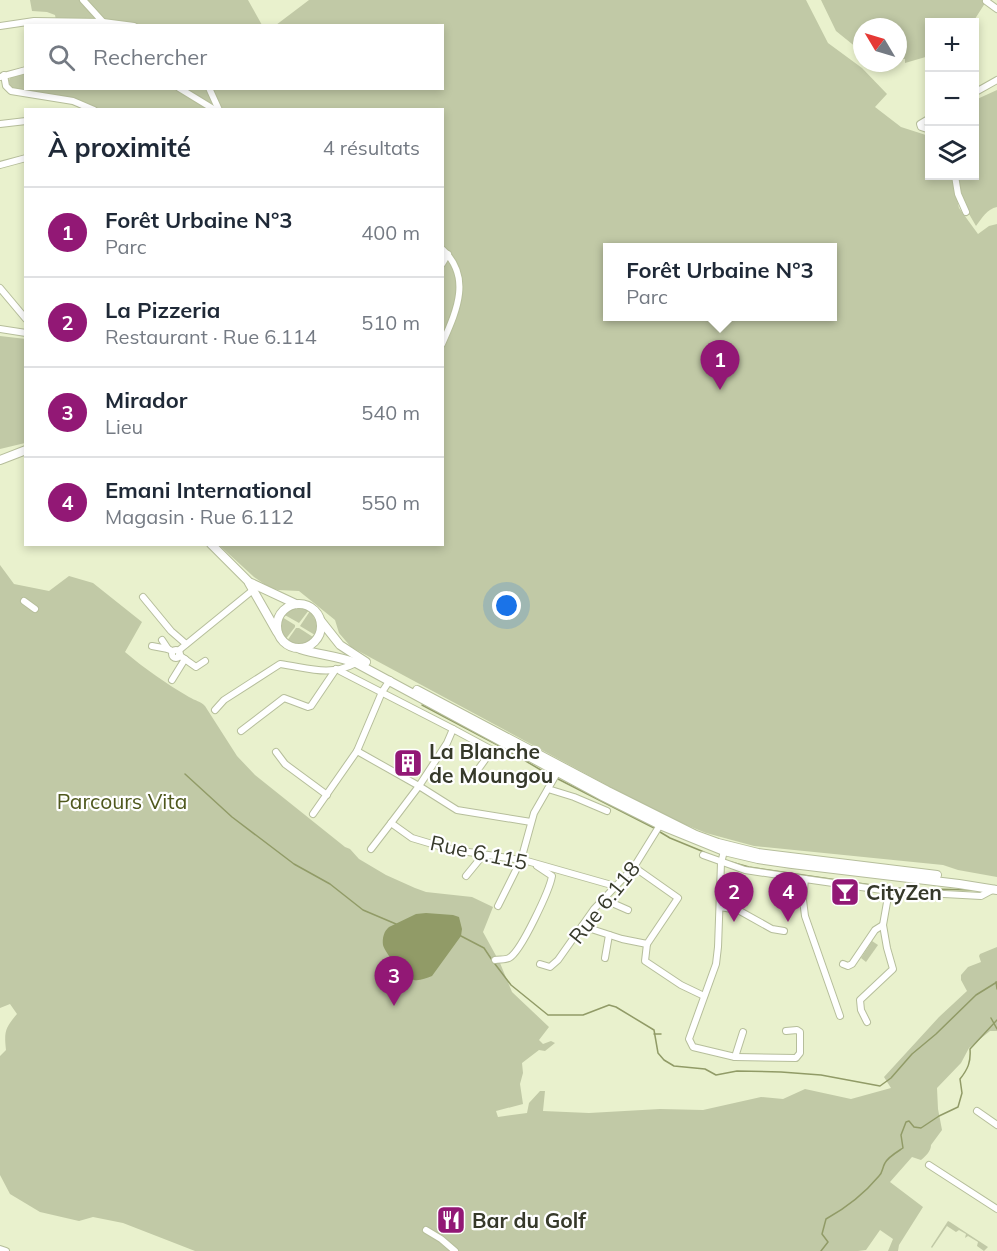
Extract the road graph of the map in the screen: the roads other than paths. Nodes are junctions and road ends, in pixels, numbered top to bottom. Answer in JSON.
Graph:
{"nodes":[{"id":1,"x":83,"y":0,"type":"edge"},
{"id":2,"x":986,"y":1,"type":"edge"},
{"id":3,"x":997,"y":9,"type":"edge"},
{"id":4,"x":103,"y":22,"type":"junction"},
{"id":5,"x":118,"y":24,"type":"edge"},
{"id":6,"x":0,"y":26,"type":"edge"},
{"id":7,"x":24,"y":70,"type":"edge"},
{"id":8,"x":2,"y":76,"type":"edge"},
{"id":9,"x":997,"y":80,"type":"edge"},
{"id":10,"x":182,"y":90,"type":"edge"},
{"id":11,"x":210,"y":90,"type":"edge"},
{"id":12,"x":979,"y":91,"type":"edge"},
{"id":13,"x":89,"y":108,"type":"edge"},
{"id":14,"x":213,"y":108,"type":"edge"},
{"id":15,"x":216,"y":108,"type":"edge"},
{"id":16,"x":24,"y":121,"type":"edge"},
{"id":17,"x":0,"y":124,"type":"edge"},
{"id":18,"x":24,"y":159,"type":"edge"},
{"id":19,"x":0,"y":165,"type":"edge"},
{"id":20,"x":956,"y":180,"type":"edge"},
{"id":21,"x":966,"y":213,"type":"dead end"},
{"id":22,"x":445,"y":252,"type":"edge"},
{"id":23,"x":0,"y":288,"type":"edge"},
{"id":24,"x":0,"y":298,"type":"edge"},
{"id":25,"x":9,"y":299,"type":"junction"},
{"id":26,"x":24,"y":317,"type":"edge"},
{"id":27,"x":0,"y":329,"type":"edge"},
{"id":28,"x":24,"y":333,"type":"edge"},
{"id":29,"x":444,"y":340,"type":"edge"},
{"id":30,"x":24,"y":451,"type":"edge"},
{"id":31,"x":0,"y":460,"type":"edge"},
{"id":32,"x":213,"y":546,"type":"edge"},
{"id":33,"x":251,"y":586,"type":"junction"},
{"id":34,"x":143,"y":597,"type":"dead end"},
{"id":35,"x":24,"y":601,"type":"dead end"},
{"id":36,"x":296,"y":604,"type":"junction"},
{"id":37,"x":35,"y":609,"type":"dead end"},
{"id":38,"x":321,"y":621,"type":"junction"},
{"id":39,"x":278,"y":633,"type":"junction"},
{"id":40,"x":162,"y":640,"type":"dead end"},
{"id":41,"x":186,"y":644,"type":"junction"},
{"id":42,"x":152,"y":646,"type":"dead end"},
{"id":43,"x":300,"y":649,"type":"junction"},
{"id":44,"x":176,"y":653,"type":"junction"},
{"id":45,"x":205,"y":661,"type":"dead end"},
{"id":46,"x":356,"y":663,"type":"junction"},
{"id":47,"x":338,"y":670,"type":"junction"},
{"id":48,"x":172,"y":680,"type":"dead end"},
{"id":49,"x":390,"y":680,"type":"junction"},
{"id":50,"x":382,"y":692,"type":"junction"},
{"id":51,"x":215,"y":710,"type":"dead end"},
{"id":52,"x":453,"y":729,"type":"junction"},
{"id":53,"x":241,"y":731,"type":"dead end"},
{"id":54,"x":357,"y":751,"type":"junction"},
{"id":55,"x":276,"y":752,"type":"dead end"},
{"id":56,"x":477,"y":771,"type":"dead end"},
{"id":57,"x":557,"y":773,"type":"junction"},
{"id":58,"x":419,"y":786,"type":"junction"},
{"id":59,"x":548,"y":789,"type":"junction"},
{"id":60,"x":327,"y":795,"type":"junction"},
{"id":61,"x":607,"y":811,"type":"dead end"},
{"id":62,"x":313,"y":814,"type":"dead end"},
{"id":63,"x":531,"y":822,"type":"junction"},
{"id":64,"x":391,"y":823,"type":"junction"},
{"id":65,"x":660,"y":825,"type":"junction"},
{"id":66,"x":371,"y":849,"type":"dead end"},
{"id":67,"x":724,"y":851,"type":"junction"},
{"id":68,"x":484,"y":854,"type":"junction"},
{"id":69,"x":703,"y":855,"type":"dead end"},
{"id":70,"x":521,"y":860,"type":"junction"},
{"id":71,"x":721,"y":863,"type":"junction"},
{"id":72,"x":534,"y":864,"type":"junction"},
{"id":73,"x":634,"y":867,"type":"junction"},
{"id":74,"x":466,"y":876,"type":"dead end"},
{"id":75,"x":805,"y":879,"type":"junction"},
{"id":76,"x":615,"y":886,"type":"junction"},
{"id":77,"x":996,"y":888,"type":"edge"},
{"id":78,"x":889,"y":891,"type":"junction"},
{"id":79,"x":603,"y":898,"type":"junction"},
{"id":80,"x":498,"y":906,"type":"dead end"},
{"id":81,"x":720,"y":907,"type":"junction"},
{"id":82,"x":628,"y":910,"type":"dead end"},
{"id":83,"x":883,"y":925,"type":"junction"},
{"id":84,"x":582,"y":926,"type":"junction"},
{"id":85,"x":784,"y":931,"type":"dead end"},
{"id":86,"x":609,"y":935,"type":"junction"},
{"id":87,"x":647,"y":944,"type":"junction"},
{"id":88,"x":605,"y":958,"type":"dead end"},
{"id":89,"x":495,"y":960,"type":"dead end"},
{"id":90,"x":540,"y":964,"type":"dead end"},
{"id":91,"x":843,"y":964,"type":"dead end"},
{"id":92,"x":704,"y":996,"type":"junction"},
{"id":93,"x":840,"y":1016,"type":"dead end"},
{"id":94,"x":867,"y":1022,"type":"dead end"},
{"id":95,"x":786,"y":1030,"type":"dead end"},
{"id":96,"x":743,"y":1032,"type":"dead end"},
{"id":97,"x":735,"y":1057,"type":"junction"},
{"id":98,"x":977,"y":1111,"type":"dead end"},
{"id":99,"x":997,"y":1125,"type":"edge"},
{"id":100,"x":929,"y":1165,"type":"dead end"},
{"id":101,"x":997,"y":1209,"type":"edge"},
{"id":102,"x":426,"y":1230,"type":"dead end"},
{"id":103,"x":0,"y":1249,"type":"edge"},
{"id":104,"x":6,"y":1251,"type":"edge"},
{"id":105,"x":455,"y":1251,"type":"edge"}],
"edges":[{"from":1,"to":4,"type":"street"},
{"from":2,"to":3,"type":"street"},
{"from":4,"to":5,"type":"street"},
{"from":4,"to":6,"type":"street"},
{"from":7,"to":8,"type":"street"},
{"from":8,"to":13,"type":"street"},
{"from":9,"to":12,"type":"street"},
{"from":10,"to":14,"type":"street"},
{"from":11,"to":15,"type":"street"},
{"from":16,"to":17,"type":"street"},
{"from":18,"to":19,"type":"street"},
{"from":20,"to":21,"type":"street"},
{"from":22,"to":29,"type":"street"},
{"from":23,"to":25,"type":"street"},
{"from":24,"to":25,"type":"street"},
{"from":25,"to":26,"type":"street"},
{"from":27,"to":28,"type":"street"},
{"from":30,"to":31,"type":"street"},
{"from":32,"to":33,"type":"street"},
{"from":33,"to":36,"type":"street"},
{"from":33,"to":39,"type":"street"},
{"from":33,"to":41,"type":"street"},
{"from":34,"to":41,"type":"street"},
{"from":35,"to":37,"type":"street"},
{"from":36,"to":38,"type":"street"},
{"from":36,"to":39,"type":"street"},
{"from":38,"to":43,"type":"street"},
{"from":38,"to":77,"type":"street"},
{"from":39,"to":43,"type":"street"},
{"from":40,"to":44,"type":"street"},
{"from":41,"to":44,"type":"street"},
{"from":42,"to":44,"type":"street"},
{"from":43,"to":46,"type":"street"},
{"from":44,"to":45,"type":"street"},
{"from":44,"to":48,"type":"street"},
{"from":46,"to":47,"type":"street"},
{"from":46,"to":49,"type":"street"},
{"from":47,"to":50,"type":"street"},
{"from":47,"to":51,"type":"street"},
{"from":47,"to":53,"type":"street"},
{"from":49,"to":50,"type":"street"},
{"from":49,"to":57,"type":"street"},
{"from":50,"to":52,"type":"street"},
{"from":50,"to":54,"type":"street"},
{"from":52,"to":56,"type":"street"},
{"from":52,"to":58,"type":"street"},
{"from":54,"to":58,"type":"street"},
{"from":54,"to":60,"type":"street"},
{"from":55,"to":60,"type":"street"},
{"from":57,"to":59,"type":"street"},
{"from":57,"to":65,"type":"street"},
{"from":58,"to":63,"type":"street"},
{"from":58,"to":64,"type":"street"},
{"from":59,"to":61,"type":"street"},
{"from":59,"to":63,"type":"street"},
{"from":60,"to":62,"type":"street"},
{"from":63,"to":70,"type":"street"},
{"from":64,"to":66,"type":"street"},
{"from":64,"to":68,"type":"street","name":"Rue 6.115"},
{"from":65,"to":67,"type":"street"},
{"from":65,"to":73,"type":"street","name":"Rue 6.118"},
{"from":67,"to":71,"type":"street"},
{"from":67,"to":77,"type":"street"},
{"from":68,"to":70,"type":"street","name":"Rue 6.115"},
{"from":68,"to":74,"type":"street"},
{"from":69,"to":71,"type":"street"},
{"from":70,"to":72,"type":"street","name":"Rue 6.115"},
{"from":70,"to":80,"type":"street"},
{"from":71,"to":75,"type":"street"},
{"from":71,"to":81,"type":"street"},
{"from":72,"to":76,"type":"street","name":"Rue 6.115"},
{"from":72,"to":89,"type":"street"},
{"from":73,"to":76,"type":"street","name":"Rue 6.118"},
{"from":73,"to":87,"type":"street"},
{"from":75,"to":78,"type":"street"},
{"from":75,"to":93,"type":"street"},
{"from":76,"to":79,"type":"street","name":"Rue 6.118"},
{"from":77,"to":78,"type":"street"},
{"from":78,"to":83,"type":"street"},
{"from":79,"to":82,"type":"street"},
{"from":79,"to":84,"type":"street","name":"Rue 6.118"},
{"from":81,"to":85,"type":"street"},
{"from":81,"to":92,"type":"street"},
{"from":83,"to":91,"type":"street"},
{"from":83,"to":94,"type":"street"},
{"from":84,"to":86,"type":"street"},
{"from":84,"to":90,"type":"street","name":"Rue 6.118"},
{"from":86,"to":87,"type":"street"},
{"from":86,"to":88,"type":"street"},
{"from":87,"to":92,"type":"street"},
{"from":92,"to":97,"type":"street"},
{"from":95,"to":97,"type":"street"},
{"from":96,"to":97,"type":"street"},
{"from":98,"to":99,"type":"street"},
{"from":100,"to":101,"type":"street"},
{"from":102,"to":105,"type":"street"},
{"from":103,"to":104,"type":"street"}]}
